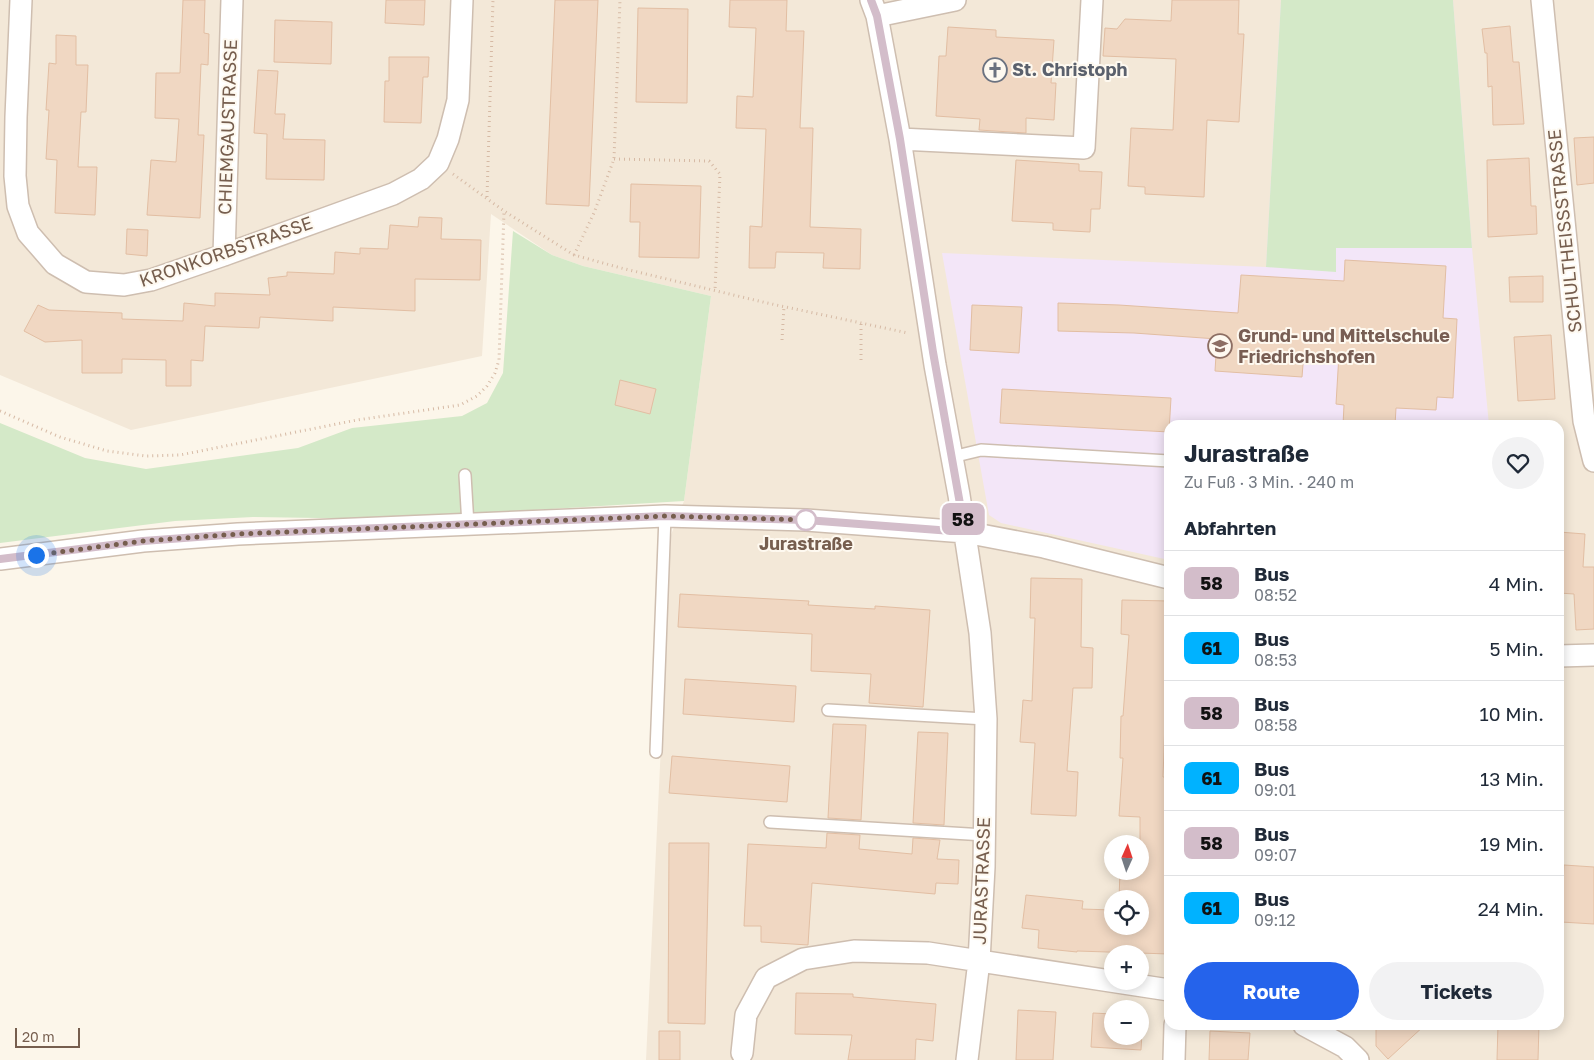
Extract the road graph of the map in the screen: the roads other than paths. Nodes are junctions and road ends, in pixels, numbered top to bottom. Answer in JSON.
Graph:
{"nodes":[{"id":1,"x":21,"y":0,"type":"edge"},
{"id":2,"x":232,"y":0,"type":"edge"},
{"id":3,"x":462,"y":0,"type":"edge"},
{"id":4,"x":955,"y":0,"type":"edge"},
{"id":5,"x":1092,"y":0,"type":"edge"},
{"id":6,"x":1542,"y":0,"type":"edge"},
{"id":7,"x":874,"y":8,"type":"edge"},
{"id":8,"x":900,"y":139,"type":"junction"},
{"id":9,"x":224,"y":254,"type":"junction"},
{"id":10,"x":952,"y":457,"type":"junction"},
{"id":11,"x":1164,"y":461,"type":"edge"},
{"id":12,"x":1594,"y":462,"type":"edge"},
{"id":13,"x":466,"y":475,"type":"dead end"},
{"id":14,"x":665,"y":516,"type":"junction"},
{"id":15,"x":468,"y":525,"type":"junction"},
{"id":16,"x":965,"y":532,"type":"junction"},
{"id":17,"x":0,"y":559,"type":"edge"},
{"id":18,"x":1164,"y":577,"type":"edge"},
{"id":19,"x":1594,"y":655,"type":"edge"},
{"id":20,"x":1564,"y":656,"type":"edge"},
{"id":21,"x":828,"y":710,"type":"dead end"},
{"id":22,"x":986,"y":719,"type":"junction"},
{"id":23,"x":656,"y":752,"type":"dead end"},
{"id":24,"x":770,"y":822,"type":"dead end"},
{"id":25,"x":984,"y":835,"type":"junction"},
{"id":26,"x":979,"y":962,"type":"junction"},
{"id":27,"x":1164,"y":989,"type":"edge"},
{"id":28,"x":1175,"y":1030,"type":"edge"},
{"id":29,"x":1313,"y":1030,"type":"edge"},
{"id":30,"x":742,"y":1053,"type":"dead end"},
{"id":31,"x":966,"y":1060,"type":"edge"},
{"id":32,"x":1174,"y":1060,"type":"edge"},
{"id":33,"x":1358,"y":1060,"type":"edge"}],
"edges":[{"from":1,"to":9,"type":"street","name":"KRONKORBSTRASSE"},
{"from":2,"to":9,"type":"street","name":"CHIEMGAUSTRASSE"},
{"from":3,"to":9,"type":"street","name":"KRONKORBSTRASSE"},
{"from":4,"to":7,"type":"street"},
{"from":5,"to":8,"type":"street"},
{"from":6,"to":12,"type":"street","name":"SCHULTHEISSSTRASSE"},
{"from":7,"to":8,"type":"street","name":"JURASTRASSE"},
{"from":8,"to":10,"type":"street","name":"JURASTRASSE"},
{"from":10,"to":11,"type":"lane"},
{"from":10,"to":16,"type":"street","name":"JURASTRASSE"},
{"from":13,"to":15,"type":"lane"},
{"from":14,"to":15,"type":"street"},
{"from":14,"to":16,"type":"street"},
{"from":14,"to":23,"type":"lane"},
{"from":15,"to":17,"type":"street"},
{"from":16,"to":18,"type":"street"},
{"from":16,"to":22,"type":"street","name":"JURASTRASSE"},
{"from":19,"to":20,"type":"street"},
{"from":21,"to":22,"type":"lane"},
{"from":22,"to":25,"type":"street","name":"JURASTRASSE"},
{"from":24,"to":25,"type":"lane"},
{"from":25,"to":26,"type":"street","name":"JURASTRASSE"},
{"from":26,"to":27,"type":"street"},
{"from":26,"to":30,"type":"street"},
{"from":26,"to":31,"type":"street","name":"JURASTRASSE"},
{"from":28,"to":32,"type":"street"},
{"from":29,"to":33,"type":"street"}]}
